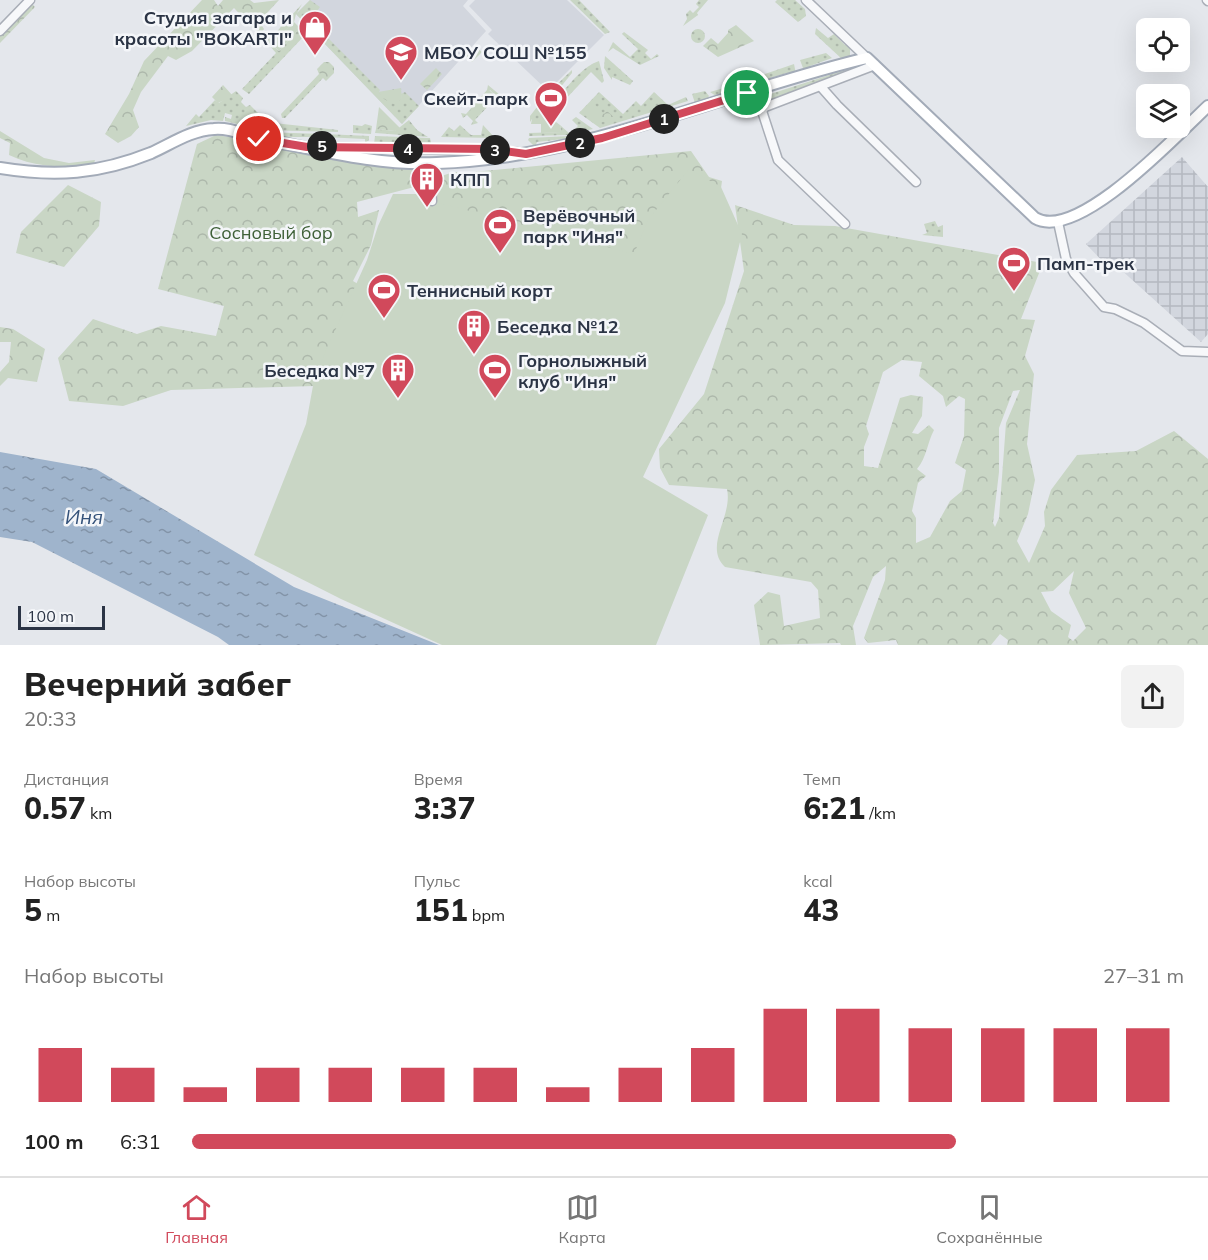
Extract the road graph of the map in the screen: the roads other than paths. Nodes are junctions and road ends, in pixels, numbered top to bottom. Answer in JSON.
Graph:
{"nodes":[{"id":1,"x":30,"y":0,"type":"edge"},
{"id":2,"x":806,"y":0,"type":"edge"},
{"id":3,"x":0,"y":32,"type":"edge"},
{"id":4,"x":854,"y":44,"type":"junction"},
{"id":5,"x":871,"y":62,"type":"junction"},
{"id":6,"x":846,"y":63,"type":"junction"},
{"id":7,"x":822,"y":88,"type":"junction"},
{"id":8,"x":1208,"y":106,"type":"edge"},
{"id":9,"x":307,"y":147,"type":"junction"},
{"id":10,"x":526,"y":154,"type":"junction"},
{"id":11,"x":429,"y":163,"type":"junction"},
{"id":12,"x":0,"y":168,"type":"edge"},
{"id":13,"x":916,"y":182,"type":"dead end"},
{"id":14,"x":432,"y":201,"type":"dead end"},
{"id":15,"x":1058,"y":222,"type":"junction"},
{"id":16,"x":845,"y":224,"type":"dead end"},
{"id":17,"x":1208,"y":352,"type":"edge"}],
"edges":[{"from":1,"to":3,"type":"street"},
{"from":2,"to":4,"type":"street"},
{"from":4,"to":5,"type":"street"},
{"from":4,"to":6,"type":"street"},
{"from":5,"to":6,"type":"main road"},
{"from":5,"to":7,"type":"street"},
{"from":5,"to":15,"type":"main road"},
{"from":6,"to":10,"type":"main road"},
{"from":7,"to":13,"type":"street"},
{"from":7,"to":16,"type":"street"},
{"from":8,"to":15,"type":"main road"},
{"from":9,"to":10,"type":"street"},
{"from":9,"to":11,"type":"main road"},
{"from":9,"to":12,"type":"main road"},
{"from":10,"to":11,"type":"main road"},
{"from":11,"to":14,"type":"street"},
{"from":15,"to":17,"type":"street"}]}
